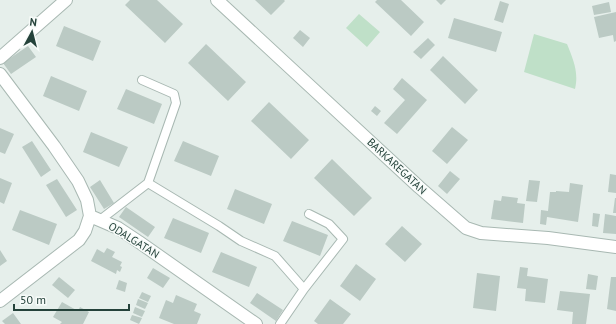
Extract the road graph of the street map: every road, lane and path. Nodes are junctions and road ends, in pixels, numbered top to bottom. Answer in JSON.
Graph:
{"nodes":[{"id":1,"x":66,"y":0,"type":"edge"},
{"id":2,"x":217,"y":0,"type":"edge"},
{"id":3,"x":0,"y":58,"type":"edge"},
{"id":4,"x":0,"y":74,"type":"edge"},
{"id":5,"x":142,"y":80,"type":"dead end"},
{"id":6,"x":148,"y":183,"type":"junction"},
{"id":7,"x":309,"y":214,"type":"dead end"},
{"id":8,"x":95,"y":218,"type":"junction"},
{"id":9,"x":616,"y":246,"type":"edge"},
{"id":10,"x":304,"y":289,"type":"junction"},
{"id":11,"x":0,"y":300,"type":"edge"},
{"id":12,"x":256,"y":324,"type":"edge"},
{"id":13,"x":280,"y":324,"type":"edge"}],
"edges":[{"from":1,"to":3,"type":"street"},
{"from":2,"to":9,"type":"street","name":"BARKAREGATAN"},
{"from":4,"to":8,"type":"street"},
{"from":5,"to":6,"type":"lane"},
{"from":6,"to":8,"type":"lane"},
{"from":6,"to":10,"type":"lane"},
{"from":7,"to":10,"type":"lane"},
{"from":8,"to":11,"type":"street"},
{"from":8,"to":12,"type":"street","name":"ODALGATAN"},
{"from":10,"to":13,"type":"lane"}]}
